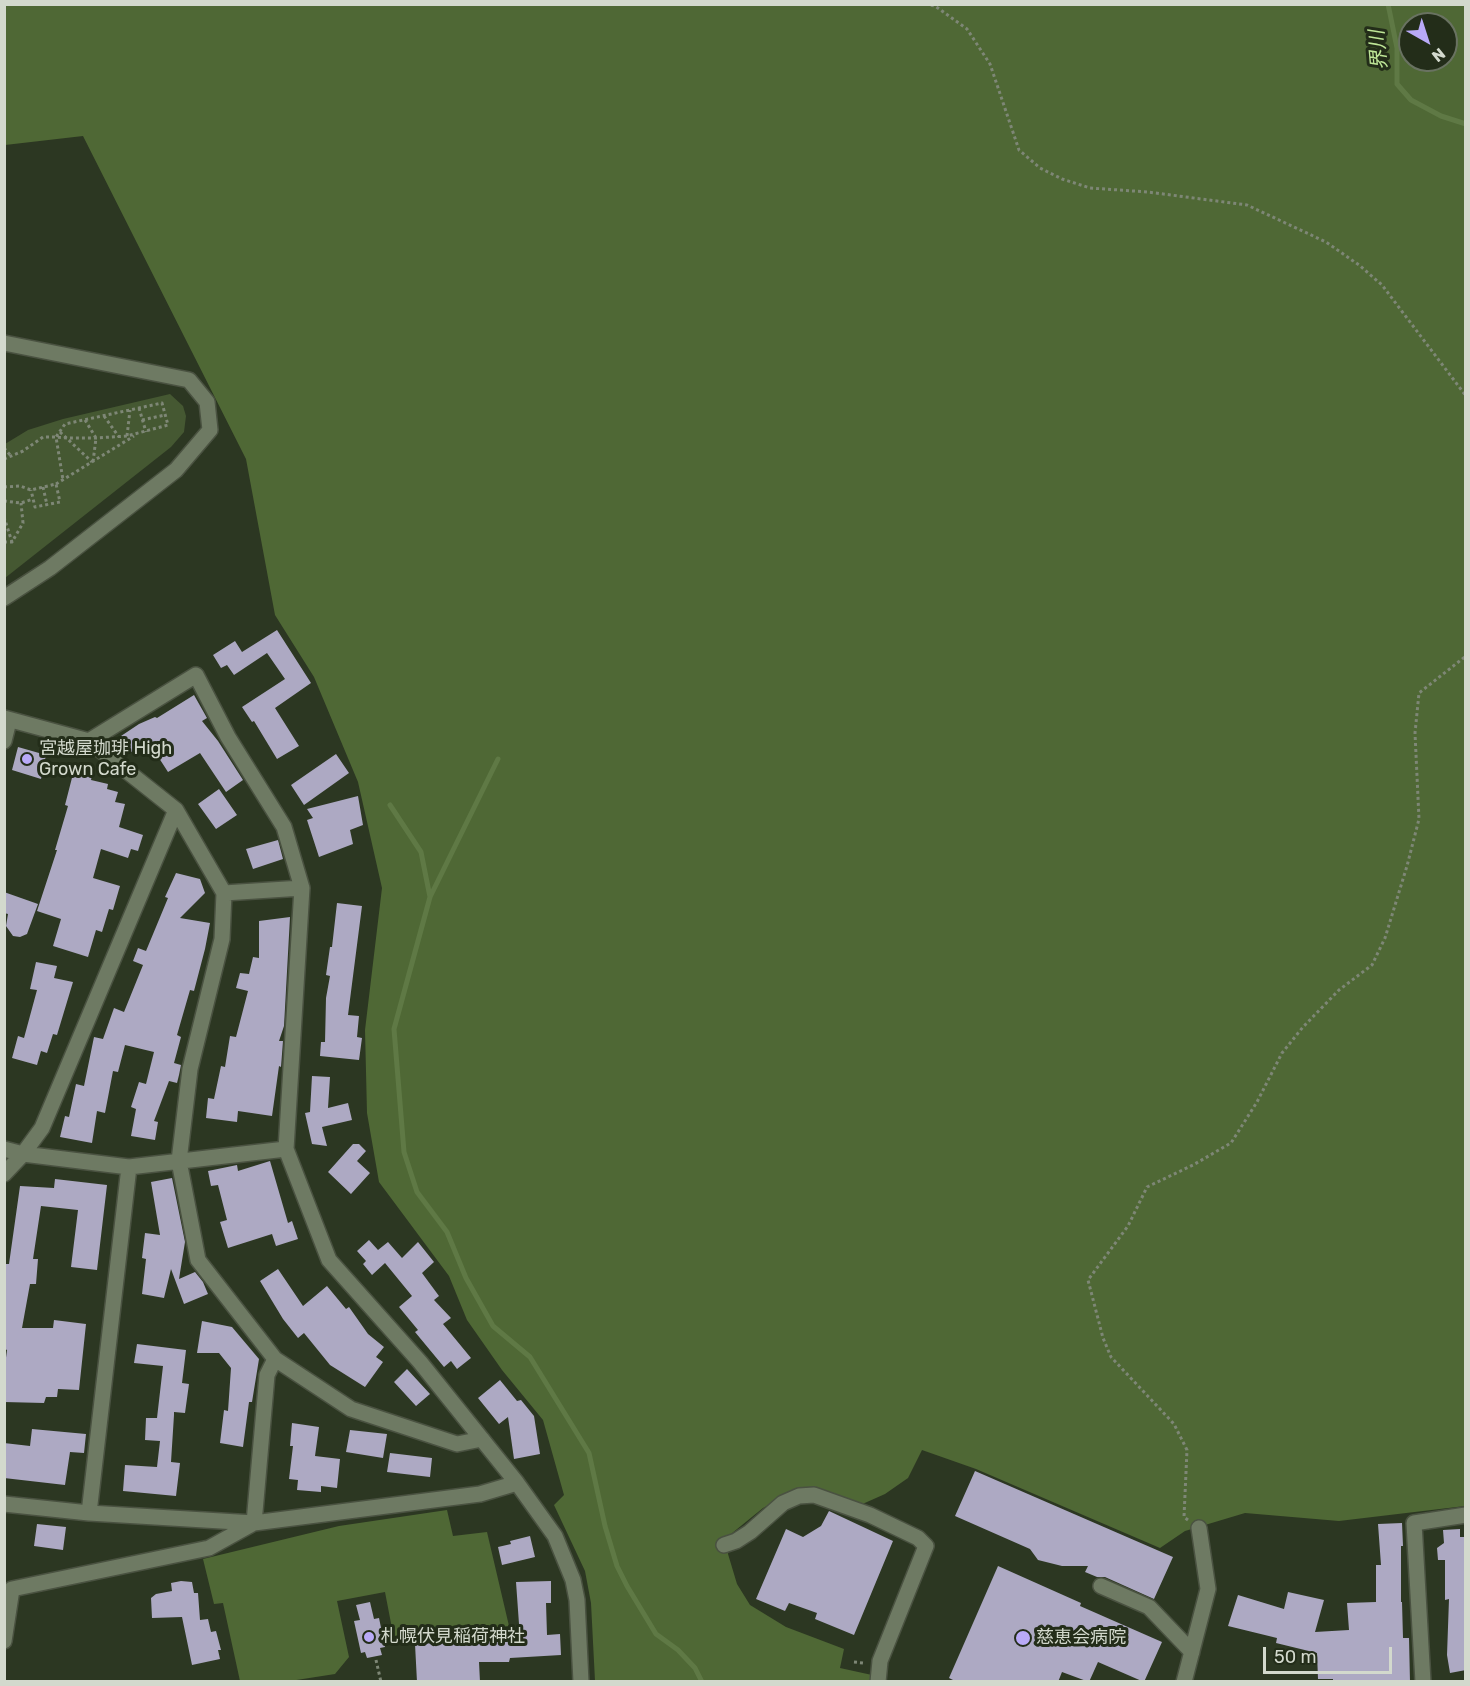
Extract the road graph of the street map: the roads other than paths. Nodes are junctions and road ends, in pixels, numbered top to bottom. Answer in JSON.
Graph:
{"nodes":[{"id":1,"x":4,"y":343,"type":"edge"},
{"id":2,"x":4,"y":598,"type":"edge"},
{"id":3,"x":7,"y":719,"type":"edge"},
{"id":4,"x":4,"y":741,"type":"edge"},
{"id":5,"x":89,"y":741,"type":"junction"},
{"id":6,"x":176,"y":810,"type":"junction"},
{"id":7,"x":302,"y":888,"type":"junction"},
{"id":8,"x":224,"y":893,"type":"junction"},
{"id":9,"x":4,"y":1149,"type":"edge"},
{"id":10,"x":286,"y":1149,"type":"junction"},
{"id":11,"x":23,"y":1154,"type":"junction"},
{"id":12,"x":179,"y":1161,"type":"junction"},
{"id":13,"x":129,"y":1167,"type":"junction"},
{"id":14,"x":4,"y":1174,"type":"edge"},
{"id":15,"x":275,"y":1359,"type":"junction"},
{"id":16,"x":482,"y":1439,"type":"junction"},
{"id":17,"x":517,"y":1483,"type":"junction"},
{"id":18,"x":4,"y":1504,"type":"edge"},
{"id":19,"x":89,"y":1513,"type":"junction"},
{"id":20,"x":1466,"y":1515,"type":"edge"},
{"id":21,"x":254,"y":1524,"type":"junction"},
{"id":22,"x":1199,"y":1528,"type":"road end"},
{"id":23,"x":724,"y":1545,"type":"dead end"},
{"id":24,"x":1101,"y":1586,"type":"dead end"},
{"id":25,"x":4,"y":1641,"type":"edge"},
{"id":26,"x":1192,"y":1652,"type":"junction"},
{"id":27,"x":581,"y":1682,"type":"edge"},
{"id":28,"x":878,"y":1682,"type":"edge"},
{"id":29,"x":1184,"y":1682,"type":"edge"},
{"id":30,"x":1423,"y":1682,"type":"edge"}],
"edges":[{"from":1,"to":2,"type":"street"},
{"from":3,"to":4,"type":"street"},
{"from":3,"to":5,"type":"street"},
{"from":5,"to":6,"type":"street"},
{"from":5,"to":7,"type":"street"},
{"from":6,"to":8,"type":"street"},
{"from":6,"to":11,"type":"street"},
{"from":7,"to":8,"type":"street"},
{"from":7,"to":10,"type":"street"},
{"from":8,"to":12,"type":"street"},
{"from":9,"to":11,"type":"street"},
{"from":10,"to":12,"type":"street"},
{"from":10,"to":16,"type":"street"},
{"from":11,"to":13,"type":"street"},
{"from":11,"to":14,"type":"street"},
{"from":12,"to":13,"type":"street"},
{"from":12,"to":15,"type":"street"},
{"from":13,"to":19,"type":"street"},
{"from":15,"to":16,"type":"street"},
{"from":15,"to":21,"type":"street"},
{"from":16,"to":17,"type":"street"},
{"from":17,"to":21,"type":"street"},
{"from":17,"to":27,"type":"street"},
{"from":18,"to":19,"type":"street"},
{"from":19,"to":21,"type":"street"},
{"from":20,"to":30,"type":"street"},
{"from":21,"to":25,"type":"street"},
{"from":22,"to":26,"type":"street"},
{"from":23,"to":28,"type":"street"},
{"from":24,"to":26,"type":"street"},
{"from":26,"to":29,"type":"street"}]}
